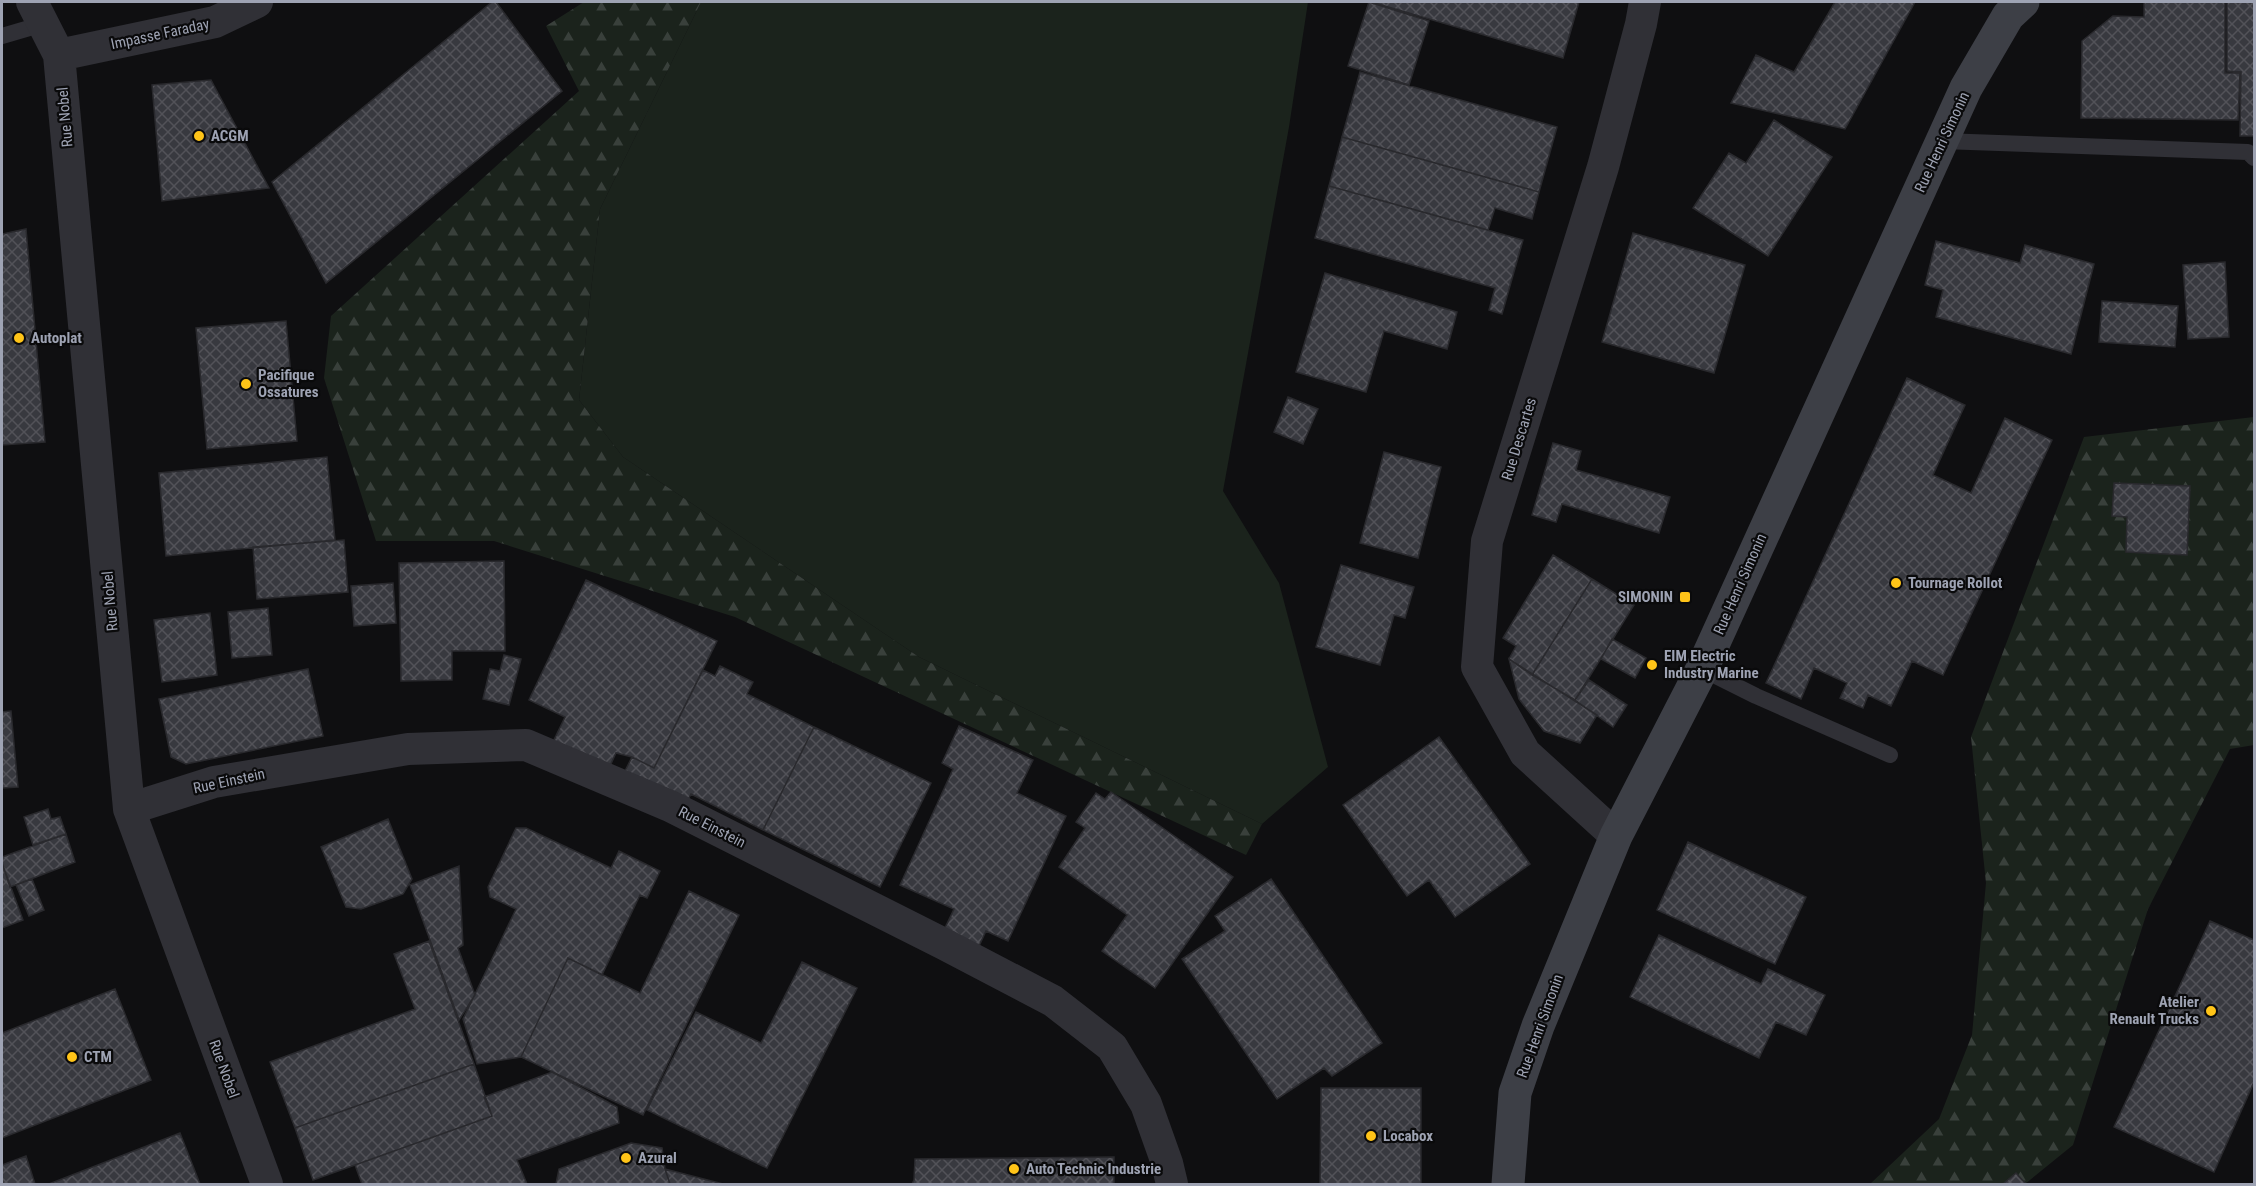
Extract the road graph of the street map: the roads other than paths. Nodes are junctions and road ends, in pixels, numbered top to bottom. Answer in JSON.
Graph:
{"nodes":[{"id":1,"x":257,"y":2,"type":"edge"},
{"id":2,"x":1645,"y":2,"type":"edge"},
{"id":3,"x":2023,"y":2,"type":"edge"},
{"id":4,"x":38,"y":13,"type":"edge"},
{"id":5,"x":2,"y":36,"type":"edge"},
{"id":6,"x":59,"y":56,"type":"junction"},
{"id":7,"x":1942,"y":141,"type":"junction"},
{"id":8,"x":2254,"y":158,"type":"edge"},
{"id":9,"x":1702,"y":669,"type":"junction"},
{"id":10,"x":1890,"y":755,"type":"dead end"},
{"id":11,"x":129,"y":809,"type":"junction"},
{"id":12,"x":1616,"y":836,"type":"junction"},
{"id":13,"x":267,"y":1185,"type":"edge"},
{"id":14,"x":1172,"y":1185,"type":"edge"},
{"id":15,"x":1508,"y":1185,"type":"edge"}],
"edges":[{"from":1,"to":6,"type":"street","name":"Impasse Faraday"},
{"from":2,"to":12,"type":"street","name":"Rue Descartes"},
{"from":3,"to":7,"type":"street","name":"Rue Henri Simonin"},
{"from":4,"to":5,"type":"lane"},
{"from":4,"to":6,"type":"street","name":"Rue Nobel"},
{"from":6,"to":11,"type":"street","name":"Rue Nobel"},
{"from":7,"to":8,"type":"lane"},
{"from":7,"to":9,"type":"street","name":"Rue Henri Simonin"},
{"from":9,"to":10,"type":"lane"},
{"from":9,"to":12,"type":"street","name":"Rue Henri Simonin"},
{"from":11,"to":13,"type":"street","name":"Rue Nobel"},
{"from":11,"to":14,"type":"street","name":"Rue Einstein"},
{"from":12,"to":15,"type":"street","name":"Rue Henri Simonin"}]}
